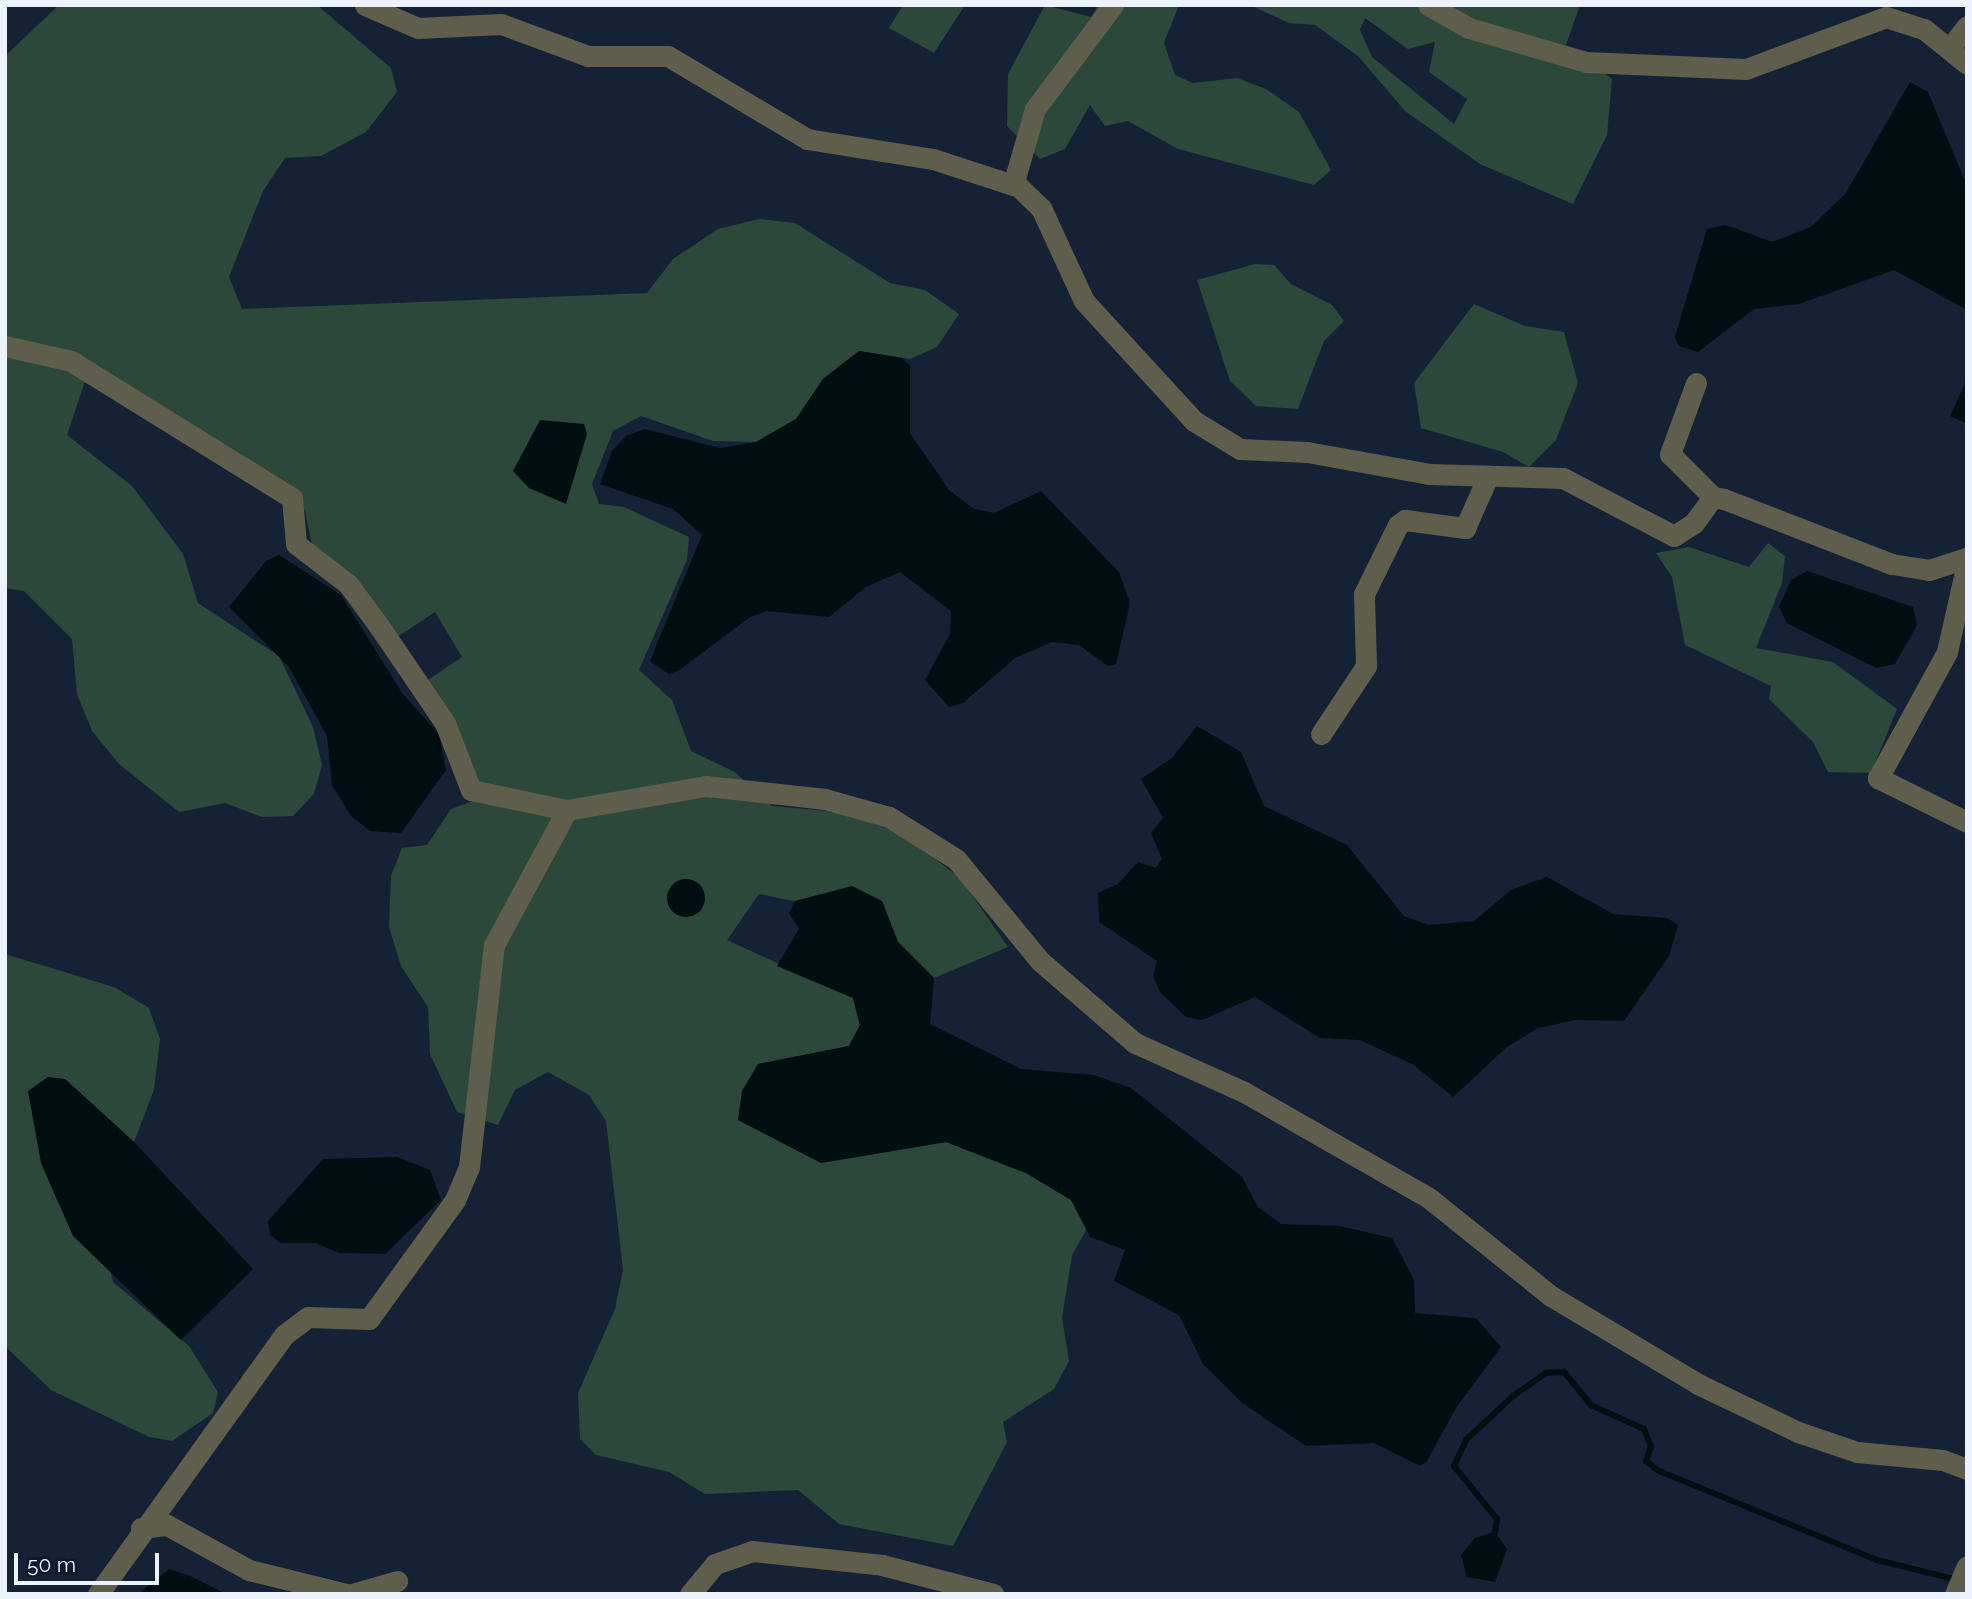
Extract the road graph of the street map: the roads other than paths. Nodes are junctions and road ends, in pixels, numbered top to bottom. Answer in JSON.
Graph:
{"nodes":[{"id":1,"x":365,"y":5,"type":"edge"},
{"id":2,"x":1113,"y":5,"type":"edge"},
{"id":3,"x":1428,"y":5,"type":"edge"},
{"id":4,"x":1967,"y":26,"type":"edge"},
{"id":5,"x":1949,"y":49,"type":"junction"},
{"id":6,"x":1967,"y":64,"type":"edge"},
{"id":7,"x":1013,"y":185,"type":"junction"},
{"id":8,"x":5,"y":346,"type":"edge"},
{"id":9,"x":1696,"y":383,"type":"dead end"},
{"id":10,"x":1488,"y":476,"type":"junction"},
{"id":11,"x":1713,"y":497,"type":"junction"},
{"id":12,"x":1967,"y":558,"type":"edge"},
{"id":13,"x":1967,"y":564,"type":"edge"},
{"id":14,"x":1321,"y":734,"type":"dead end"},
{"id":15,"x":567,"y":810,"type":"junction"},
{"id":16,"x":1967,"y":822,"type":"edge"},
{"id":17,"x":1967,"y":1469,"type":"edge"},
{"id":18,"x":141,"y":1528,"type":"junction"},
{"id":19,"x":1967,"y":1566,"type":"edge"},
{"id":20,"x":397,"y":1581,"type":"dead end"},
{"id":21,"x":99,"y":1594,"type":"edge"},
{"id":22,"x":350,"y":1594,"type":"edge"},
{"id":23,"x":690,"y":1594,"type":"edge"},
{"id":24,"x":993,"y":1594,"type":"edge"},
{"id":25,"x":1955,"y":1594,"type":"edge"}],
"edges":[{"from":1,"to":7,"type":"street"},
{"from":2,"to":7,"type":"street"},
{"from":3,"to":5,"type":"street"},
{"from":4,"to":5,"type":"street"},
{"from":5,"to":6,"type":"street"},
{"from":7,"to":10,"type":"street"},
{"from":8,"to":15,"type":"street"},
{"from":9,"to":11,"type":"street"},
{"from":10,"to":11,"type":"street"},
{"from":10,"to":14,"type":"street"},
{"from":11,"to":12,"type":"street"},
{"from":13,"to":16,"type":"street"},
{"from":15,"to":17,"type":"street"},
{"from":15,"to":18,"type":"street"},
{"from":18,"to":21,"type":"street"},
{"from":18,"to":22,"type":"street"},
{"from":19,"to":25,"type":"street"},
{"from":20,"to":22,"type":"street"},
{"from":23,"to":24,"type":"street"}]}
